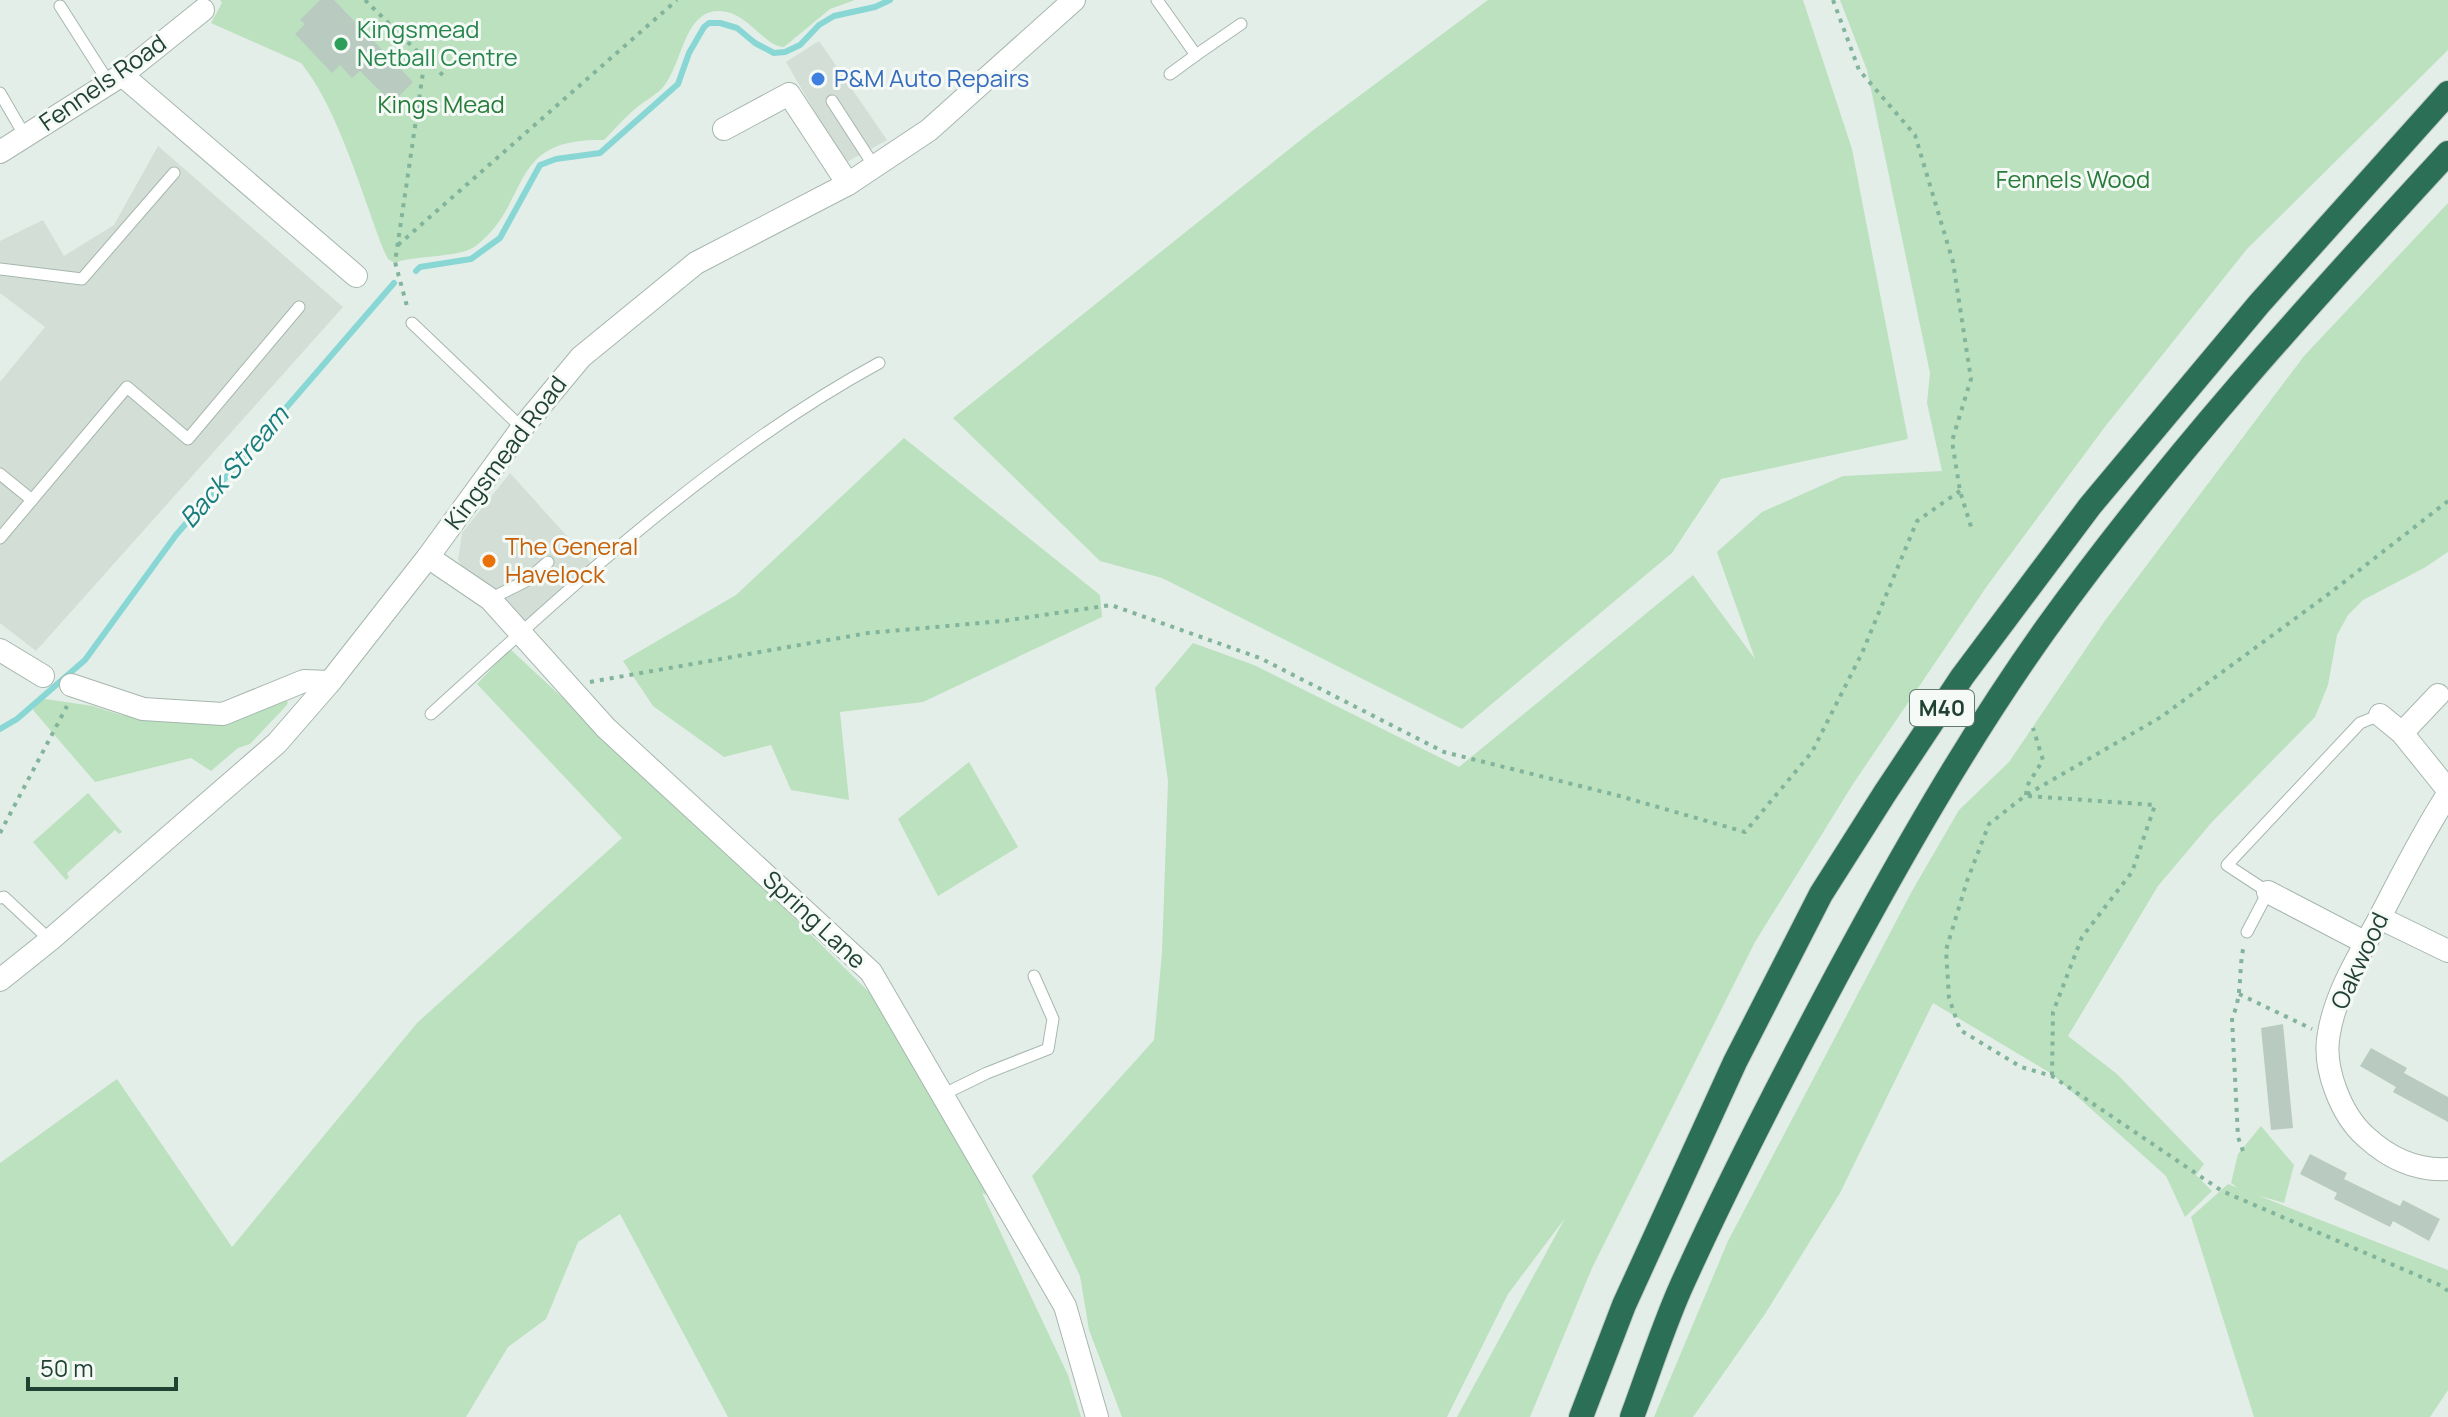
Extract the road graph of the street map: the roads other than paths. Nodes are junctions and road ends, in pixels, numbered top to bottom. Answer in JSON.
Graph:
{"nodes":[{"id":1,"x":1074,"y":0,"type":"edge"},
{"id":2,"x":1157,"y":0,"type":"edge"},
{"id":3,"x":60,"y":6,"type":"dead end"},
{"id":4,"x":203,"y":10,"type":"dead end"},
{"id":5,"x":1241,"y":24,"type":"dead end"},
{"id":6,"x":1196,"y":55,"type":"junction"},
{"id":7,"x":1170,"y":74,"type":"dead end"},
{"id":8,"x":116,"y":79,"type":"junction"},
{"id":9,"x":0,"y":93,"type":"edge"},
{"id":10,"x":2448,"y":93,"type":"edge"},
{"id":11,"x":832,"y":101,"type":"dead end"},
{"id":12,"x":724,"y":129,"type":"dead end"},
{"id":13,"x":25,"y":136,"type":"junction"},
{"id":14,"x":0,"y":152,"type":"edge"},
{"id":15,"x":2448,"y":153,"type":"edge"},
{"id":16,"x":874,"y":166,"type":"junction"},
{"id":17,"x":174,"y":173,"type":"dead end"},
{"id":18,"x":848,"y":184,"type":"junction"},
{"id":19,"x":0,"y":269,"type":"edge"},
{"id":20,"x":356,"y":276,"type":"dead end"},
{"id":21,"x":299,"y":307,"type":"dead end"},
{"id":22,"x":412,"y":323,"type":"dead end"},
{"id":23,"x":879,"y":363,"type":"dead end"},
{"id":24,"x":522,"y":428,"type":"junction"},
{"id":25,"x":0,"y":474,"type":"edge"},
{"id":26,"x":32,"y":500,"type":"junction"},
{"id":27,"x":0,"y":538,"type":"edge"},
{"id":28,"x":428,"y":557,"type":"junction"},
{"id":29,"x":548,"y":562,"type":"dead end"},
{"id":30,"x":490,"y":599,"type":"junction"},
{"id":31,"x":520,"y":633,"type":"junction"},
{"id":32,"x":0,"y":650,"type":"edge"},
{"id":33,"x":43,"y":676,"type":"dead end"},
{"id":34,"x":330,"y":682,"type":"junction"},
{"id":35,"x":70,"y":692,"type":"road end"},
{"id":36,"x":2438,"y":695,"type":"dead end"},
{"id":37,"x":431,"y":714,"type":"dead end"},
{"id":38,"x":2380,"y":715,"type":"joint"},
{"id":39,"x":2402,"y":733,"type":"junction"},
{"id":40,"x":2448,"y":792,"type":"edge"},
{"id":41,"x":2268,"y":892,"type":"junction"},
{"id":42,"x":0,"y":898,"type":"edge"},
{"id":43,"x":2380,"y":918,"type":"junction"},
{"id":44,"x":2247,"y":932,"type":"road end"},
{"id":45,"x":50,"y":940,"type":"junction"},
{"id":46,"x":2366,"y":943,"type":"junction"},
{"id":47,"x":2448,"y":951,"type":"edge"},
{"id":48,"x":1034,"y":976,"type":"dead end"},
{"id":49,"x":0,"y":980,"type":"edge"},
{"id":50,"x":942,"y":1095,"type":"junction"},
{"id":51,"x":2448,"y":1169,"type":"edge"},
{"id":52,"x":1097,"y":1417,"type":"edge"},
{"id":53,"x":1581,"y":1417,"type":"edge"},
{"id":54,"x":1632,"y":1417,"type":"edge"}],
"edges":[{"from":1,"to":16,"type":"street","name":"Kingsmead Road"},
{"from":2,"to":6,"type":"lane"},
{"from":3,"to":8,"type":"lane"},
{"from":4,"to":8,"type":"street","name":"Fennels Road"},
{"from":5,"to":6,"type":"lane"},
{"from":6,"to":7,"type":"lane"},
{"from":8,"to":13,"type":"street","name":"Fennels Road"},
{"from":8,"to":20,"type":"street"},
{"from":9,"to":13,"type":"lane"},
{"from":10,"to":53,"type":"highway","number":"M40"},
{"from":11,"to":16,"type":"lane"},
{"from":12,"to":18,"type":"street"},
{"from":13,"to":14,"type":"street","name":"Fennels Road"},
{"from":15,"to":54,"type":"highway","number":"M40"},
{"from":16,"to":18,"type":"street","name":"Kingsmead Road"},
{"from":17,"to":19,"type":"lane"},
{"from":18,"to":24,"type":"street","name":"Kingsmead Road"},
{"from":21,"to":26,"type":"lane"},
{"from":22,"to":24,"type":"lane"},
{"from":23,"to":31,"type":"lane"},
{"from":24,"to":28,"type":"street","name":"Kingsmead Road"},
{"from":25,"to":26,"type":"lane"},
{"from":26,"to":27,"type":"lane"},
{"from":28,"to":30,"type":"street","name":"Spring Lane"},
{"from":28,"to":34,"type":"street","name":"Kingsmead Road"},
{"from":29,"to":30,"type":"lane"},
{"from":30,"to":31,"type":"street","name":"Spring Lane"},
{"from":31,"to":37,"type":"lane"},
{"from":31,"to":50,"type":"street","name":"Spring Lane"},
{"from":32,"to":33,"type":"street"},
{"from":34,"to":35,"type":"street"},
{"from":34,"to":45,"type":"street","name":"Kingsmead Road"},
{"from":36,"to":39,"type":"street"},
{"from":38,"to":39,"type":"street"},
{"from":38,"to":41,"type":"lane"},
{"from":39,"to":40,"type":"street"},
{"from":40,"to":43,"type":"street","name":"Oakwood"},
{"from":41,"to":44,"type":"lane"},
{"from":41,"to":46,"type":"street"},
{"from":42,"to":45,"type":"lane"},
{"from":43,"to":46,"type":"street","name":"Oakwood"},
{"from":43,"to":47,"type":"street"},
{"from":45,"to":49,"type":"street","name":"Kingsmead Road"},
{"from":46,"to":51,"type":"street","name":"Oakwood"},
{"from":48,"to":50,"type":"lane"},
{"from":50,"to":52,"type":"street","name":"Spring Lane"}]}
